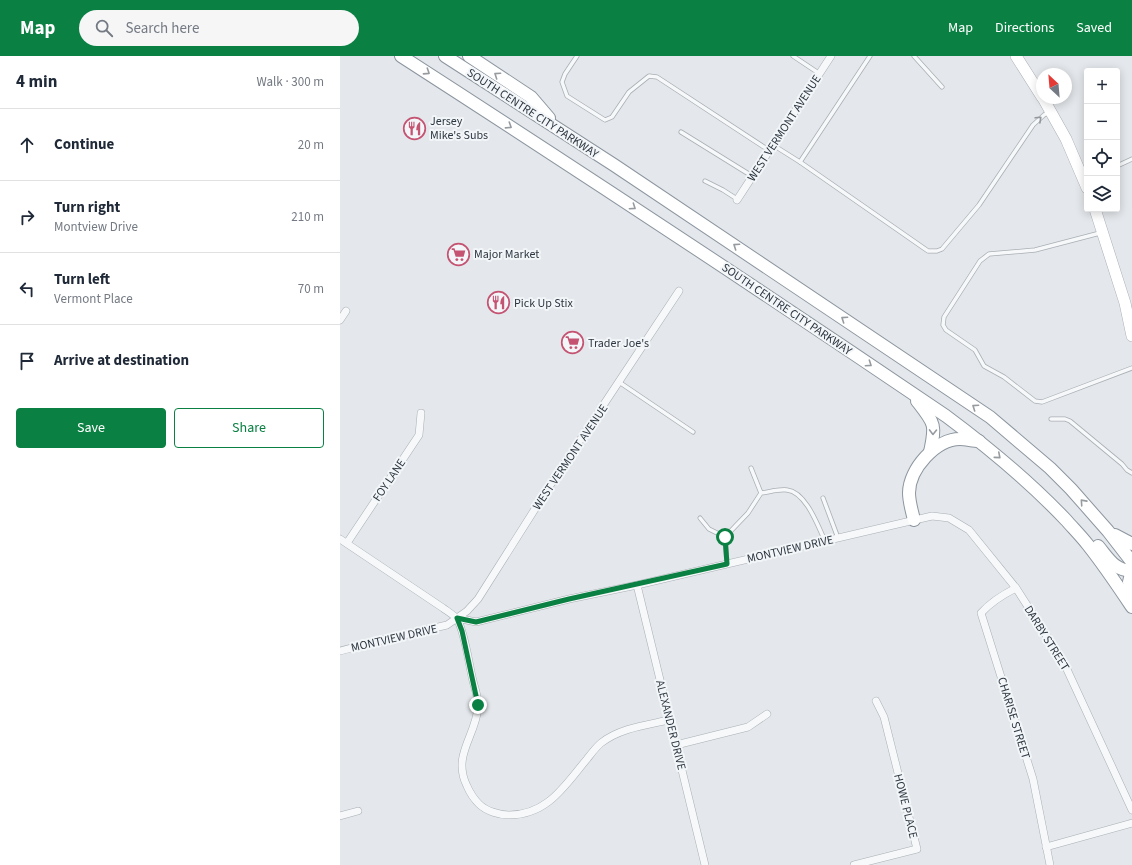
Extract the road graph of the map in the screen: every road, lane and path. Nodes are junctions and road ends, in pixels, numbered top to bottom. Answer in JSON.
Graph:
{"nodes":[{"id":1,"x":402,"y":56,"type":"edge"},
{"id":2,"x":445,"y":56,"type":"edge"},
{"id":3,"x":469,"y":56,"type":"edge"},
{"id":4,"x":577,"y":56,"type":"edge"},
{"id":5,"x":793,"y":56,"type":"edge"},
{"id":6,"x":831,"y":56,"type":"edge"},
{"id":7,"x":870,"y":56,"type":"edge"},
{"id":8,"x":914,"y":56,"type":"edge"},
{"id":9,"x":1016,"y":56,"type":"edge"},
{"id":10,"x":820,"y":74,"type":"junction"},
{"id":11,"x":942,"y":87,"type":"dead end"},
{"id":12,"x":1036,"y":88,"type":"edge"},
{"id":13,"x":1046,"y":104,"type":"edge"},
{"id":14,"x":1051,"y":111,"type":"junction"},
{"id":15,"x":558,"y":128,"type":"junction"},
{"id":16,"x":681,"y":132,"type":"dead end"},
{"id":17,"x":771,"y":148,"type":"junction"},
{"id":18,"x":1132,"y":159,"type":"edge"},
{"id":19,"x":800,"y":162,"type":"junction"},
{"id":20,"x":1120,"y":165,"type":"edge"},
{"id":21,"x":753,"y":177,"type":"junction"},
{"id":22,"x":1084,"y":179,"type":"edge"},
{"id":23,"x":705,"y":181,"type":"dead end"},
{"id":24,"x":738,"y":200,"type":"joint"},
{"id":25,"x":1097,"y":212,"type":"edge"},
{"id":26,"x":1104,"y":232,"type":"junction"},
{"id":27,"x":680,"y":291,"type":"dead end"},
{"id":28,"x":1129,"y":302,"type":"edge"},
{"id":29,"x":346,"y":311,"type":"dead end"},
{"id":30,"x":340,"y":320,"type":"edge"},
{"id":31,"x":1132,"y":336,"type":"edge"},
{"id":32,"x":1132,"y":368,"type":"edge"},
{"id":33,"x":619,"y":382,"type":"junction"},
{"id":34,"x":909,"y":391,"type":"junction"},
{"id":35,"x":421,"y":413,"type":"dead end"},
{"id":36,"x":1051,"y":419,"type":"dead end"},
{"id":37,"x":693,"y":432,"type":"dead end"},
{"id":38,"x":980,"y":441,"type":"junction"},
{"id":39,"x":930,"y":452,"type":"junction"},
{"id":40,"x":751,"y":468,"type":"dead end"},
{"id":41,"x":1132,"y":473,"type":"edge"},
{"id":42,"x":761,"y":493,"type":"junction"},
{"id":43,"x":823,"y":498,"type":"dead end"},
{"id":44,"x":700,"y":518,"type":"dead end"},
{"id":45,"x":914,"y":520,"type":"junction"},
{"id":46,"x":1108,"y":531,"type":"junction"},
{"id":47,"x":1078,"y":533,"type":"junction"},
{"id":48,"x":725,"y":537,"type":"junction"},
{"id":49,"x":838,"y":538,"type":"junction"},
{"id":50,"x":340,"y":539,"type":"edge"},
{"id":51,"x":825,"y":541,"type":"junction"},
{"id":52,"x":347,"y":543,"type":"junction"},
{"id":53,"x":1132,"y":544,"type":"edge"},
{"id":54,"x":727,"y":564,"type":"junction"},
{"id":55,"x":1132,"y":568,"type":"edge"},
{"id":56,"x":637,"y":585,"type":"junction"},
{"id":57,"x":1016,"y":588,"type":"junction"},
{"id":58,"x":1132,"y":590,"type":"edge"},
{"id":59,"x":1132,"y":607,"type":"edge"},
{"id":60,"x":457,"y":618,"type":"junction"},
{"id":61,"x":340,"y":651,"type":"edge"},
{"id":62,"x":876,"y":701,"type":"dead end"},
{"id":63,"x":767,"y":714,"type":"dead end"},
{"id":64,"x":669,"y":720,"type":"junction"},
{"id":65,"x":676,"y":745,"type":"junction"},
{"id":66,"x":1132,"y":810,"type":"edge"},
{"id":67,"x":358,"y":811,"type":"dead end"},
{"id":68,"x":340,"y":816,"type":"edge"},
{"id":69,"x":1132,"y":823,"type":"edge"},
{"id":70,"x":1046,"y":847,"type":"junction"},
{"id":71,"x":705,"y":865,"type":"edge"},
{"id":72,"x":854,"y":865,"type":"edge"},
{"id":73,"x":1050,"y":865,"type":"edge"}],
"edges":[{"from":1,"to":34,"type":"highway","name":"SOUTH CENTRE CITY PARKWAY","one_way":true},
{"from":2,"to":15,"type":"highway","name":"SOUTH CENTRE CITY PARKWAY"},
{"from":15,"to":3,"type":"highway","one_way":true},
{"from":4,"to":17,"type":"lane"},
{"from":5,"to":10,"type":"lane"},
{"from":6,"to":10,"type":"street","name":"WEST VERMONT AVENUE"},
{"from":7,"to":19,"type":"lane"},
{"from":8,"to":11,"type":"lane"},
{"from":9,"to":12,"type":"main road"},
{"from":10,"to":17,"type":"street","name":"WEST VERMONT AVENUE"},
{"from":13,"to":14,"type":"main road"},
{"from":19,"to":14,"type":"lane","one_way":true},
{"from":14,"to":22,"type":"main road"},
{"from":46,"to":15,"type":"highway","name":"SOUTH CENTRE CITY PARKWAY","one_way":true},
{"from":16,"to":21,"type":"lane"},
{"from":17,"to":19,"type":"lane"},
{"from":17,"to":21,"type":"street","name":"WEST VERMONT AVENUE"},
{"from":18,"to":20,"type":"lane"},
{"from":21,"to":24,"type":"street","name":"WEST VERMONT AVENUE"},
{"from":23,"to":24,"type":"lane"},
{"from":25,"to":26,"type":"main road"},
{"from":26,"to":28,"type":"main road"},
{"from":26,"to":32,"type":"lane"},
{"from":27,"to":33,"type":"street","name":"WEST VERMONT AVENUE"},
{"from":28,"to":31,"type":"main road"},
{"from":29,"to":30,"type":"street"},
{"from":33,"to":37,"type":"lane"},
{"from":33,"to":60,"type":"street","name":"WEST VERMONT AVENUE"},
{"from":34,"to":38,"type":"highway","name":"SOUTH CENTRE CITY PARKWAY"},
{"from":34,"to":39,"type":"highway","one_way":true},
{"from":35,"to":52,"type":"street","name":"FOY LANE"},
{"from":36,"to":41,"type":"lane"},
{"from":38,"to":39,"type":"highway"},
{"from":38,"to":47,"type":"highway","name":"SOUTH CENTRE CITY PARKWAY","one_way":true},
{"from":39,"to":45,"type":"highway"},
{"from":40,"to":42,"type":"lane"},
{"from":42,"to":48,"type":"lane"},
{"from":42,"to":51,"type":"lane"},
{"from":43,"to":49,"type":"lane"},
{"from":44,"to":48,"type":"lane"},
{"from":45,"to":49,"type":"street","name":"MONTVIEW DRIVE"},
{"from":45,"to":57,"type":"street","name":"DARBY STREET"},
{"from":46,"to":53,"type":"highway"},
{"from":46,"to":55,"type":"highway","name":"SOUTH CENTRE CITY PARKWAY"},
{"from":47,"to":55,"type":"highway"},
{"from":47,"to":59,"type":"highway","name":"SOUTH CENTRE CITY PARKWAY"},
{"from":48,"to":54,"type":"lane"},
{"from":49,"to":51,"type":"street","name":"MONTVIEW DRIVE"},
{"from":50,"to":52,"type":"street"},
{"from":51,"to":54,"type":"street","name":"MONTVIEW DRIVE"},
{"from":52,"to":60,"type":"street"},
{"from":54,"to":56,"type":"street","name":"MONTVIEW DRIVE"},
{"from":55,"to":58,"type":"highway"},
{"from":56,"to":60,"type":"street","name":"MONTVIEW DRIVE"},
{"from":56,"to":64,"type":"street","name":"ALEXANDER DRIVE"},
{"from":57,"to":66,"type":"street","name":"DARBY STREET"},
{"from":57,"to":70,"type":"street","name":"CHARISE STREET"},
{"from":60,"to":61,"type":"street","name":"MONTVIEW DRIVE"},
{"from":60,"to":64,"type":"street"},
{"from":62,"to":72,"type":"street","name":"HOWE PLACE"},
{"from":63,"to":65,"type":"street"},
{"from":64,"to":65,"type":"street","name":"ALEXANDER DRIVE"},
{"from":65,"to":71,"type":"street","name":"ALEXANDER DRIVE"},
{"from":67,"to":68,"type":"street"},
{"from":69,"to":70,"type":"street"},
{"from":70,"to":73,"type":"street","name":"CHARISE STREET"}]}
